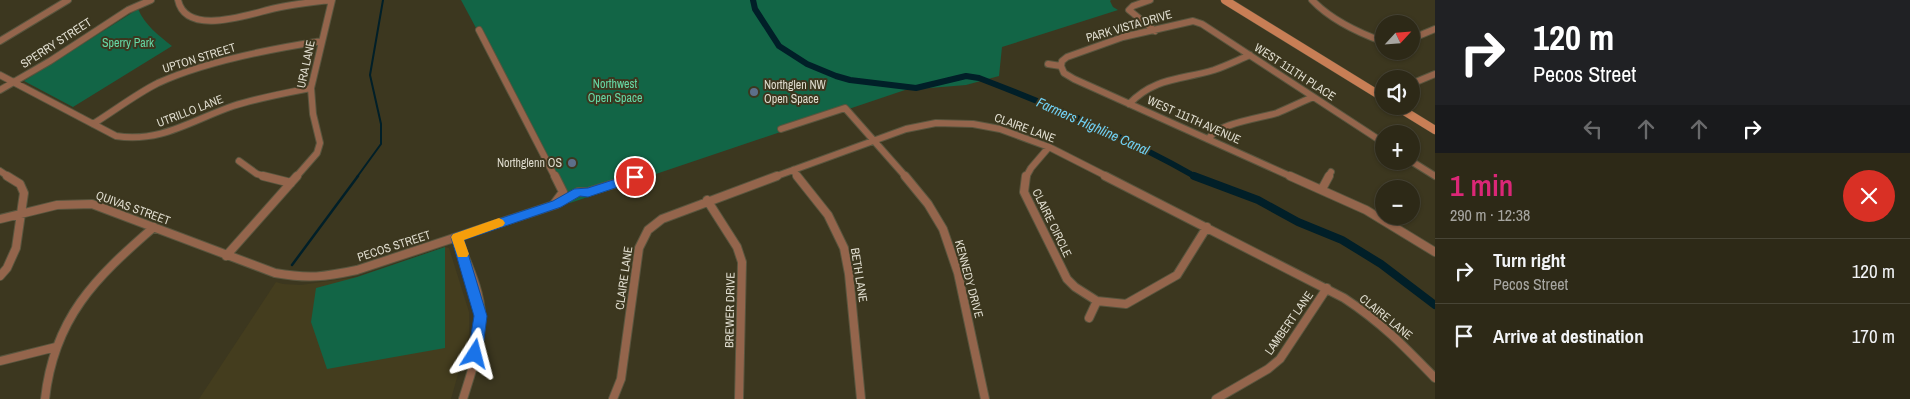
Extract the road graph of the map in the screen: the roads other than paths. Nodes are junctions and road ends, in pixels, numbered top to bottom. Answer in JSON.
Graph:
{"nodes":[{"id":1,"x":68,"y":0,"type":"edge"},
{"id":2,"x":151,"y":0,"type":"edge"},
{"id":3,"x":178,"y":0,"type":"edge"},
{"id":4,"x":331,"y":0,"type":"edge"},
{"id":5,"x":1150,"y":0,"type":"edge"},
{"id":6,"x":1225,"y":0,"type":"edge"},
{"id":7,"x":1231,"y":0,"type":"edge"},
{"id":8,"x":1312,"y":0,"type":"edge"},
{"id":9,"x":1241,"y":10,"type":"junction"},
{"id":10,"x":1193,"y":21,"type":"joint"},
{"id":11,"x":1435,"y":29,"type":"edge"},
{"id":12,"x":479,"y":30,"type":"dead end"},
{"id":13,"x":1155,"y":31,"type":"junction"},
{"id":14,"x":1420,"y":35,"type":"edge"},
{"id":15,"x":1375,"y":38,"type":"edge"},
{"id":16,"x":0,"y":41,"type":"edge"},
{"id":17,"x":322,"y":42,"type":"junction"},
{"id":18,"x":1250,"y":55,"type":"junction"},
{"id":19,"x":1048,"y":64,"type":"dead end"},
{"id":20,"x":1061,"y":66,"type":"junction"},
{"id":21,"x":1435,"y":74,"type":"edge"},
{"id":22,"x":0,"y":75,"type":"edge"},
{"id":23,"x":1420,"y":80,"type":"edge"},
{"id":24,"x":14,"y":83,"type":"junction"},
{"id":25,"x":311,"y":88,"type":"junction"},
{"id":26,"x":0,"y":90,"type":"edge"},
{"id":27,"x":1375,"y":92,"type":"edge"},
{"id":28,"x":1313,"y":96,"type":"junction"},
{"id":29,"x":1128,"y":104,"type":"junction"},
{"id":30,"x":1411,"y":115,"type":"edge"},
{"id":31,"x":94,"y":124,"type":"junction"},
{"id":32,"x":781,"y":129,"type":"dead end"},
{"id":33,"x":1435,"y":130,"type":"edge"},
{"id":34,"x":1375,"y":137,"type":"edge"},
{"id":35,"x":1209,"y":139,"type":"junction"},
{"id":36,"x":873,"y":140,"type":"junction"},
{"id":37,"x":1049,"y":147,"type":"junction"},
{"id":38,"x":239,"y":162,"type":"dead end"},
{"id":39,"x":1420,"y":167,"type":"edge"},
{"id":40,"x":793,"y":170,"type":"junction"},
{"id":41,"x":0,"y":171,"type":"edge"},
{"id":42,"x":651,"y":172,"type":"dead end"},
{"id":43,"x":1331,"y":172,"type":"dead end"},
{"id":44,"x":1435,"y":176,"type":"edge"},
{"id":45,"x":290,"y":183,"type":"junction"},
{"id":46,"x":1322,"y":190,"type":"junction"},
{"id":47,"x":707,"y":200,"type":"junction"},
{"id":48,"x":554,"y":204,"type":"junction"},
{"id":49,"x":21,"y":213,"type":"junction"},
{"id":50,"x":0,"y":219,"type":"edge"},
{"id":51,"x":154,"y":227,"type":"junction"},
{"id":52,"x":1207,"y":227,"type":"junction"},
{"id":53,"x":457,"y":237,"type":"junction"},
{"id":54,"x":1435,"y":252,"type":"edge"},
{"id":55,"x":226,"y":256,"type":"junction"},
{"id":56,"x":0,"y":276,"type":"edge"},
{"id":57,"x":1327,"y":288,"type":"junction"},
{"id":58,"x":1097,"y":301,"type":"junction"},
{"id":59,"x":1089,"y":318,"type":"dead end"},
{"id":60,"x":56,"y":347,"type":"junction"},
{"id":61,"x":0,"y":361,"type":"edge"},
{"id":62,"x":1435,"y":378,"type":"edge"},
{"id":63,"x":45,"y":399,"type":"edge"},
{"id":64,"x":463,"y":399,"type":"edge"},
{"id":65,"x":613,"y":399,"type":"edge"},
{"id":66,"x":739,"y":399,"type":"edge"},
{"id":67,"x":861,"y":399,"type":"edge"},
{"id":68,"x":985,"y":399,"type":"edge"},
{"id":69,"x":1216,"y":399,"type":"edge"}],
"edges":[{"from":1,"to":16,"type":"street"},
{"from":2,"to":24,"type":"street","name":"SPERRY STREET"},
{"from":3,"to":4,"type":"street"},
{"from":4,"to":17,"type":"street","name":"URA LANE"},
{"from":5,"to":13,"type":"street"},
{"from":6,"to":9,"type":"main road"},
{"from":7,"to":9,"type":"main road"},
{"from":8,"to":15,"type":"street"},
{"from":9,"to":27,"type":"main road"},
{"from":10,"to":13,"type":"street","name":"PARK VISTA DRIVE"},
{"from":10,"to":18,"type":"street","name":"WEST 111TH PLACE"},
{"from":11,"to":14,"type":"street"},
{"from":12,"to":48,"type":"street"},
{"from":13,"to":20,"type":"street","name":"PARK VISTA DRIVE"},
{"from":17,"to":25,"type":"street","name":"URA LANE"},
{"from":17,"to":31,"type":"street","name":"UPTON STREET"},
{"from":18,"to":28,"type":"street","name":"WEST 111TH PLACE"},
{"from":18,"to":29,"type":"street"},
{"from":19,"to":20,"type":"street"},
{"from":20,"to":29,"type":"street","name":"WEST 111TH AVENUE"},
{"from":21,"to":23,"type":"street"},
{"from":22,"to":24,"type":"street","name":"UTRILLO LANE"},
{"from":24,"to":26,"type":"street","name":"SPERRY STREET"},
{"from":24,"to":31,"type":"street","name":"UTRILLO LANE"},
{"from":25,"to":31,"type":"street","name":"UTRILLO LANE"},
{"from":25,"to":45,"type":"street","name":"URA LANE"},
{"from":28,"to":34,"type":"street","name":"WEST 111TH PLACE"},
{"from":28,"to":35,"type":"street"},
{"from":29,"to":35,"type":"street","name":"WEST 111TH AVENUE"},
{"from":30,"to":33,"type":"main road"},
{"from":32,"to":36,"type":"street","name":"KENNEDY DRIVE"},
{"from":35,"to":46,"type":"street","name":"WEST 111TH AVENUE"},
{"from":36,"to":37,"type":"street","name":"CLAIRE LANE"},
{"from":36,"to":40,"type":"street","name":"CLAIRE LANE"},
{"from":36,"to":68,"type":"street","name":"KENNEDY DRIVE"},
{"from":37,"to":52,"type":"street","name":"CLAIRE LANE"},
{"from":37,"to":58,"type":"street","name":"CLAIRE CIRCLE"},
{"from":38,"to":45,"type":"street"},
{"from":39,"to":44,"type":"street"},
{"from":40,"to":47,"type":"street","name":"CLAIRE LANE"},
{"from":40,"to":67,"type":"street","name":"BETH LANE"},
{"from":41,"to":49,"type":"street"},
{"from":42,"to":48,"type":"street","name":"PECOS STREET"},
{"from":43,"to":46,"type":"street"},
{"from":45,"to":55,"type":"street","name":"URA LANE"},
{"from":46,"to":54,"type":"street","name":"WEST 111TH AVENUE"},
{"from":47,"to":65,"type":"street","name":"CLAIRE LANE"},
{"from":47,"to":66,"type":"street","name":"BREWER DRIVE"},
{"from":48,"to":53,"type":"street","name":"PECOS STREET"},
{"from":49,"to":50,"type":"street","name":"QUIVAS STREET"},
{"from":49,"to":51,"type":"street","name":"QUIVAS STREET"},
{"from":49,"to":56,"type":"street"},
{"from":51,"to":55,"type":"street","name":"QUIVAS STREET"},
{"from":51,"to":60,"type":"street"},
{"from":52,"to":57,"type":"street","name":"CLAIRE LANE"},
{"from":52,"to":58,"type":"street","name":"CLAIRE CIRCLE"},
{"from":53,"to":55,"type":"street","name":"PECOS STREET"},
{"from":53,"to":64,"type":"street"},
{"from":57,"to":62,"type":"street","name":"CLAIRE LANE"},
{"from":57,"to":69,"type":"street","name":"LAMBERT LANE"},
{"from":58,"to":59,"type":"street"},
{"from":60,"to":61,"type":"street"},
{"from":60,"to":63,"type":"street"}]}
